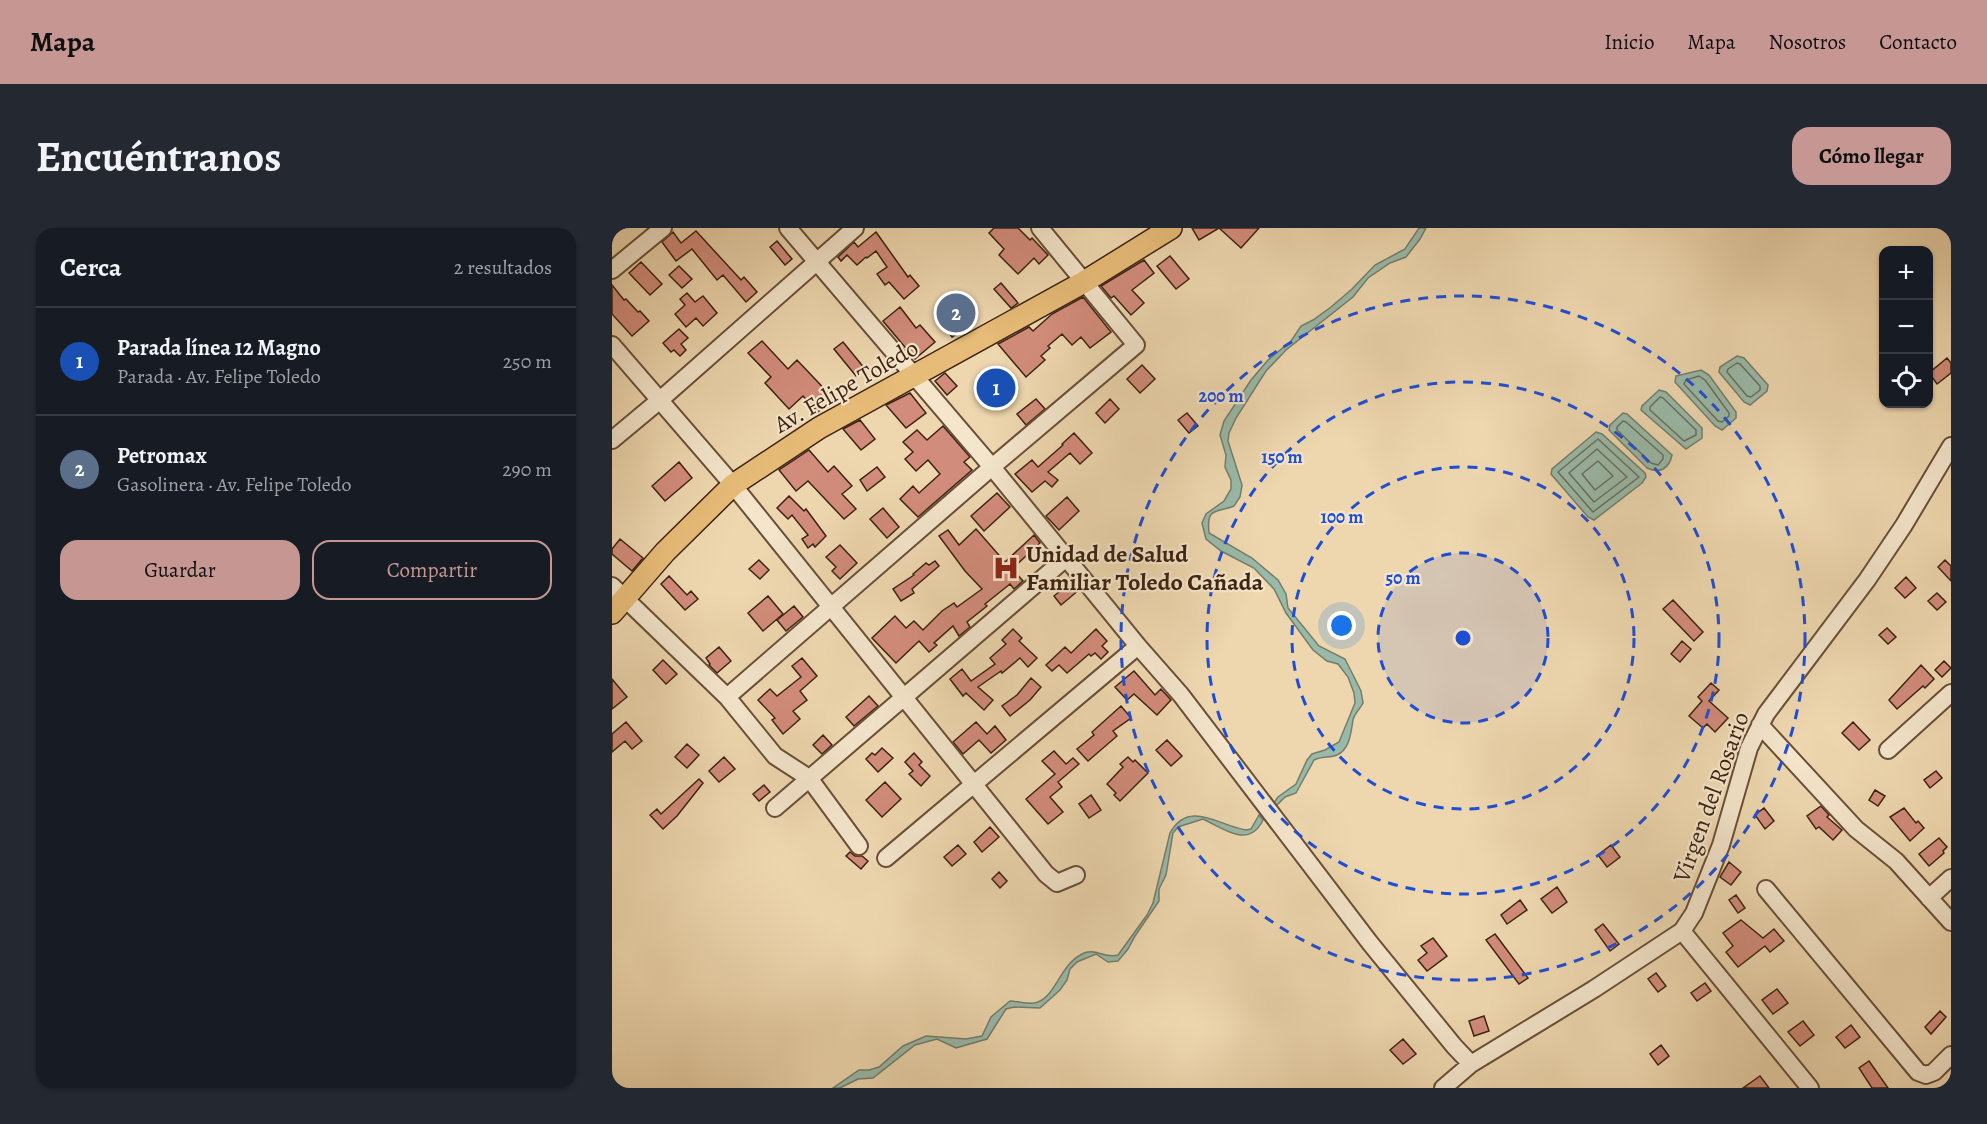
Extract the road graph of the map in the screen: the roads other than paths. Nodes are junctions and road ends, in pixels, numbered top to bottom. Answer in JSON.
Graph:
{"nodes":[{"id":1,"x":663,"y":228,"type":"edge"},
{"id":2,"x":788,"y":228,"type":"edge"},
{"id":3,"x":855,"y":228,"type":"edge"},
{"id":4,"x":1040,"y":228,"type":"edge"},
{"id":5,"x":1171,"y":228,"type":"edge"},
{"id":6,"x":816,"y":262,"type":"junction"},
{"id":7,"x":612,"y":270,"type":"edge"},
{"id":8,"x":1084,"y":282,"type":"junction"},
{"id":9,"x":612,"y":345,"type":"edge"},
{"id":10,"x":915,"y":376,"type":"junction"},
{"id":11,"x":660,"y":400,"type":"junction"},
{"id":12,"x":612,"y":440,"type":"edge"},
{"id":13,"x":1951,"y":446,"type":"edge"},
{"id":14,"x":992,"y":467,"type":"junction"},
{"id":15,"x":734,"y":485,"type":"junction"},
{"id":16,"x":1066,"y":558,"type":"junction"},
{"id":17,"x":616,"y":599,"type":"edge"},
{"id":18,"x":830,"y":606,"type":"junction"},
{"id":19,"x":1138,"y":646,"type":"junction"},
{"id":20,"x":1951,"y":693,"type":"edge"},
{"id":21,"x":727,"y":697,"type":"junction"},
{"id":22,"x":904,"y":698,"type":"junction"},
{"id":23,"x":1761,"y":725,"type":"junction"},
{"id":24,"x":1888,"y":750,"type":"dead end"},
{"id":25,"x":809,"y":778,"type":"junction"},
{"id":26,"x":973,"y":785,"type":"junction"},
{"id":27,"x":775,"y":808,"type":"dead end"},
{"id":28,"x":859,"y":846,"type":"dead end"},
{"id":29,"x":886,"y":858,"type":"dead end"},
{"id":30,"x":1076,"y":875,"type":"dead end"},
{"id":31,"x":1951,"y":878,"type":"edge"},
{"id":32,"x":1766,"y":889,"type":"dead end"},
{"id":33,"x":1929,"y":898,"type":"junction"},
{"id":34,"x":1951,"y":922,"type":"edge"},
{"id":35,"x":1683,"y":932,"type":"junction"},
{"id":36,"x":1951,"y":1055,"type":"edge"},
{"id":37,"x":1471,"y":1064,"type":"junction"},
{"id":38,"x":1443,"y":1088,"type":"edge"},
{"id":39,"x":1810,"y":1088,"type":"edge"}],
"edges":[{"from":1,"to":7,"type":"street"},
{"from":2,"to":6,"type":"street"},
{"from":3,"to":6,"type":"street"},
{"from":4,"to":8,"type":"street"},
{"from":5,"to":8,"type":"main road","name":"Av. Felipe Toledo"},
{"from":6,"to":10,"type":"street"},
{"from":6,"to":11,"type":"street"},
{"from":8,"to":10,"type":"main road","name":"Av. Felipe Toledo"},
{"from":8,"to":14,"type":"street"},
{"from":9,"to":11,"type":"street"},
{"from":10,"to":14,"type":"street"},
{"from":10,"to":15,"type":"main road","name":"Av. Felipe Toledo"},
{"from":11,"to":12,"type":"street"},
{"from":11,"to":15,"type":"street"},
{"from":13,"to":23,"type":"street","name":"Virgen del Rosario"},
{"from":14,"to":16,"type":"street"},
{"from":14,"to":18,"type":"street"},
{"from":15,"to":17,"type":"main road","name":"Av. Felipe Toledo"},
{"from":15,"to":18,"type":"street"},
{"from":16,"to":19,"type":"street"},
{"from":16,"to":22,"type":"street"},
{"from":17,"to":21,"type":"street"},
{"from":18,"to":21,"type":"street"},
{"from":18,"to":22,"type":"street"},
{"from":19,"to":26,"type":"street"},
{"from":19,"to":37,"type":"street"},
{"from":20,"to":24,"type":"street"},
{"from":21,"to":25,"type":"street"},
{"from":22,"to":25,"type":"street"},
{"from":22,"to":26,"type":"street"},
{"from":23,"to":33,"type":"street"},
{"from":23,"to":35,"type":"street","name":"Virgen del Rosario"},
{"from":25,"to":27,"type":"street"},
{"from":25,"to":28,"type":"street"},
{"from":26,"to":29,"type":"street"},
{"from":26,"to":30,"type":"street"},
{"from":31,"to":33,"type":"street"},
{"from":32,"to":36,"type":"street"},
{"from":33,"to":34,"type":"street"},
{"from":35,"to":37,"type":"street","name":"Virgen del Rosario"},
{"from":35,"to":39,"type":"street"},
{"from":37,"to":38,"type":"street","name":"Virgen del Rosario"}]}
